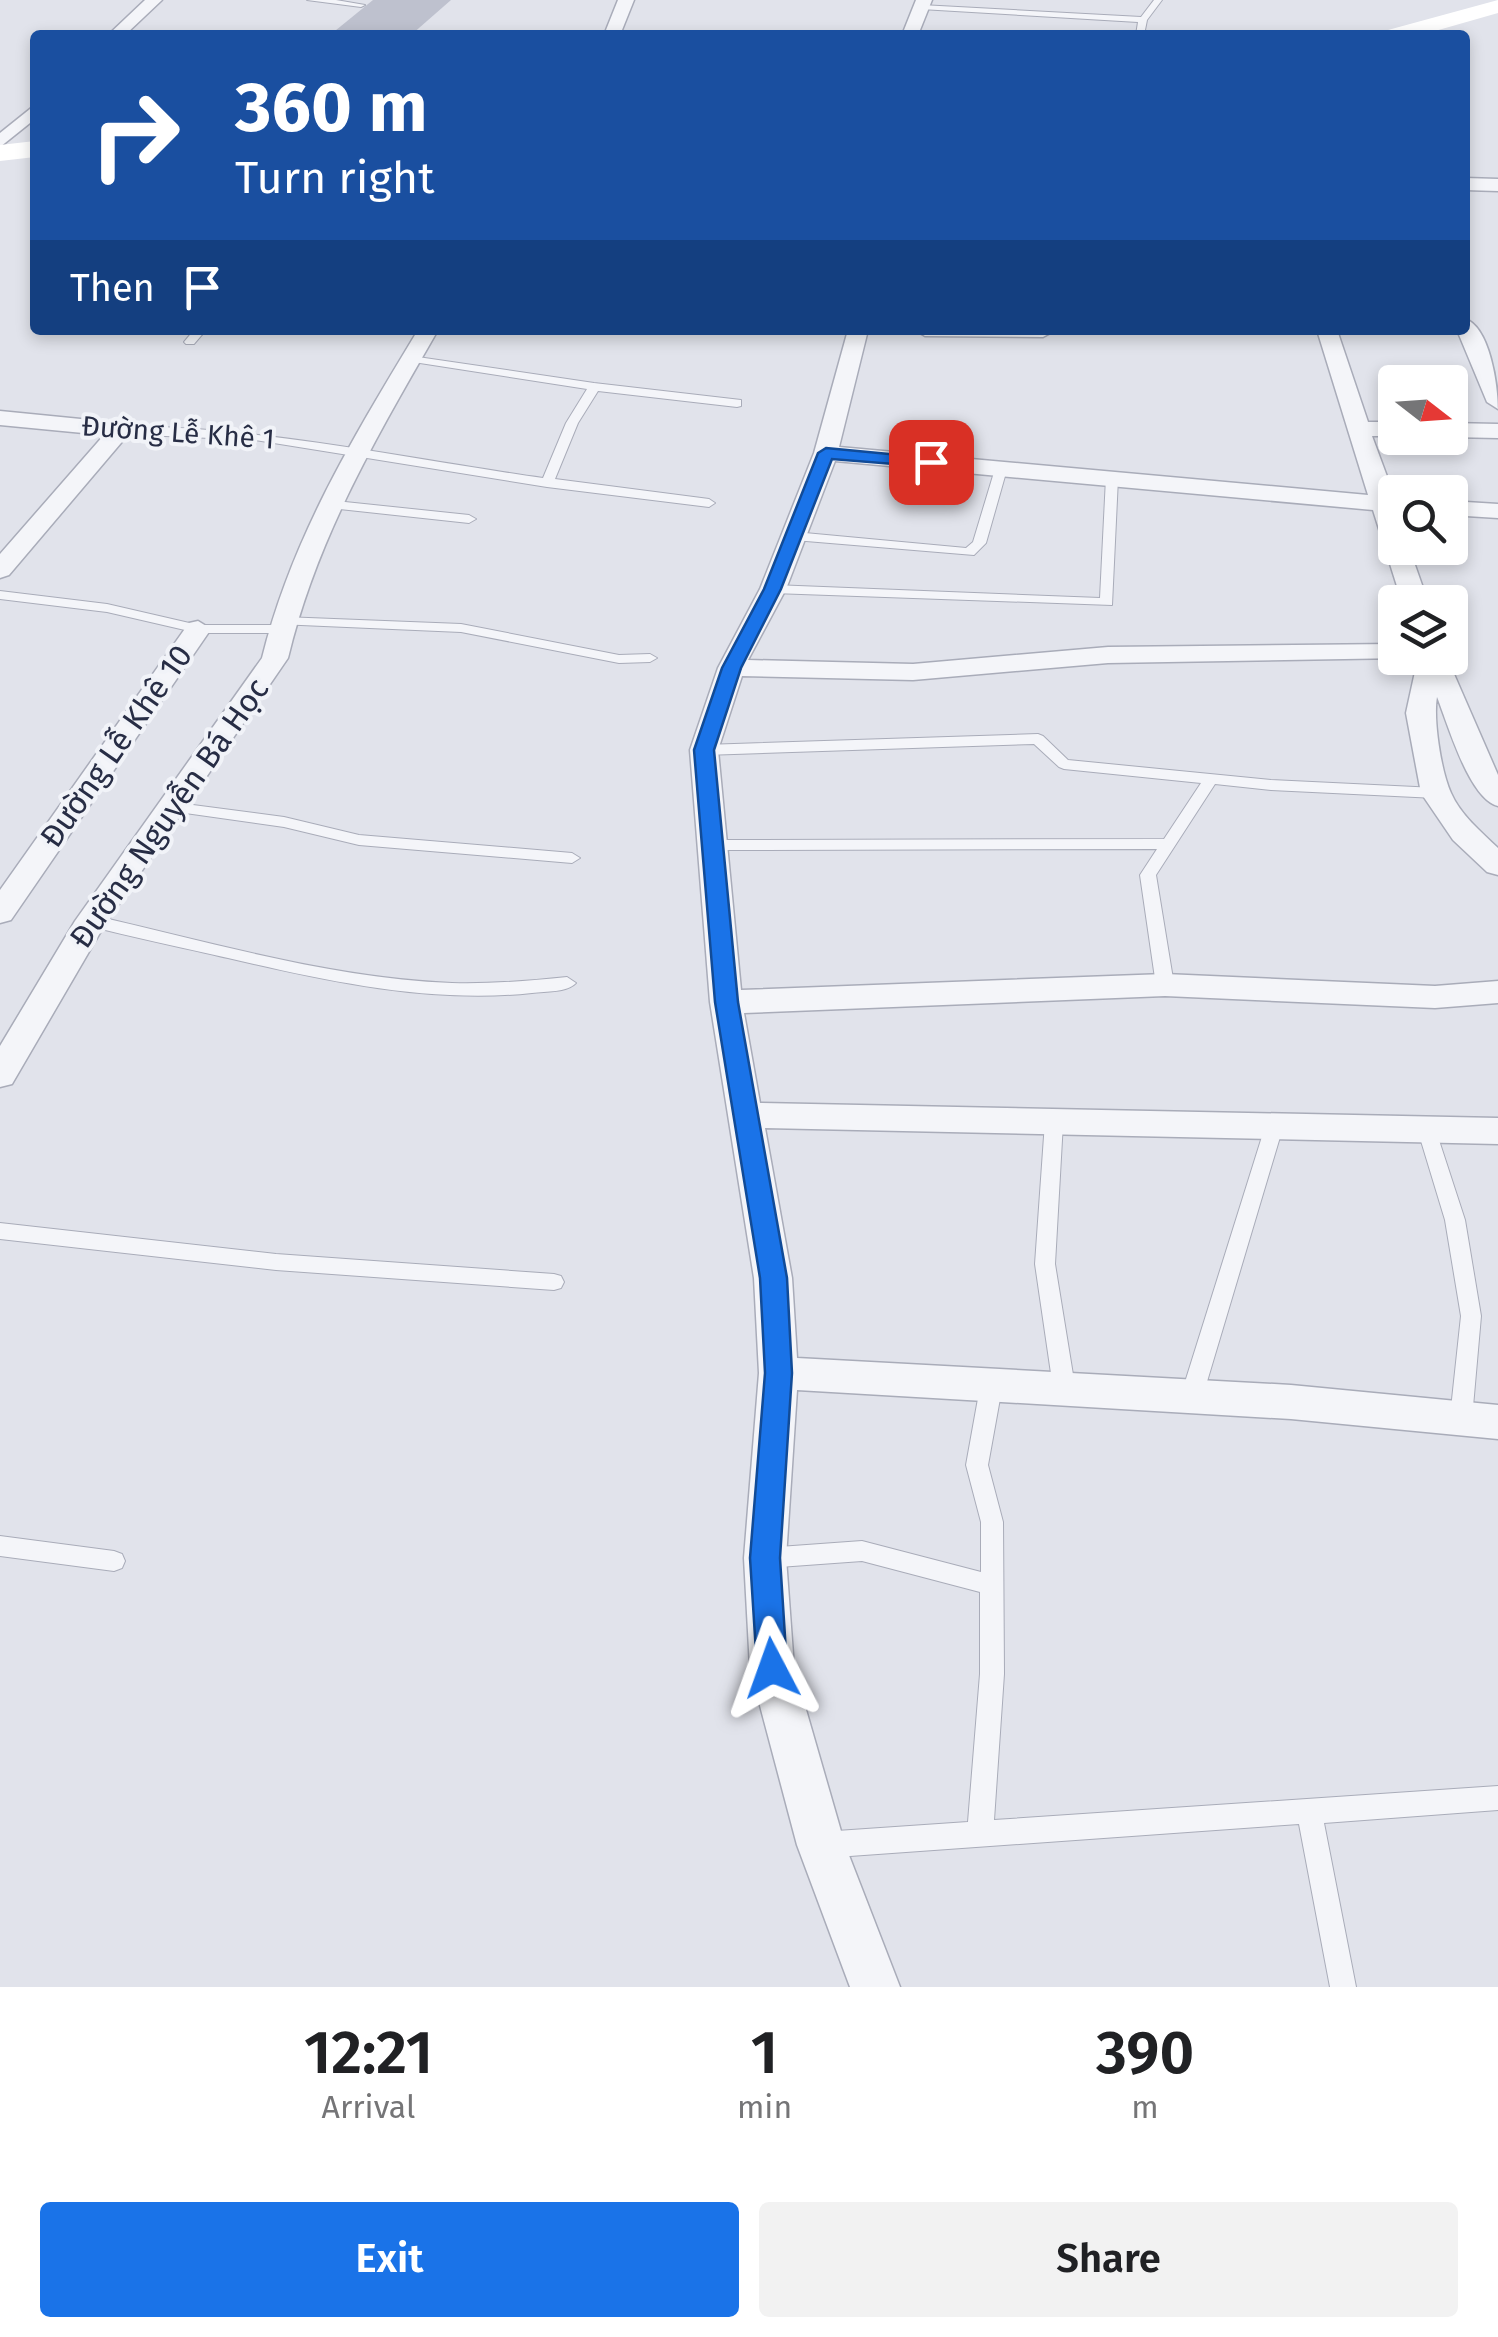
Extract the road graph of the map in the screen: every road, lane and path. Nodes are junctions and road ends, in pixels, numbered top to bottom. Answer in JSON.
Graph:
{"nodes":[{"id":1,"x":154,"y":0,"type":"edge"},
{"id":2,"x":311,"y":0,"type":"edge"},
{"id":3,"x":626,"y":0,"type":"edge"},
{"id":4,"x":1158,"y":0,"type":"edge"},
{"id":5,"x":922,"y":3,"type":"edge"},
{"id":6,"x":361,"y":5,"type":"dead end"},
{"id":7,"x":1498,"y":6,"type":"edge"},
{"id":8,"x":1143,"y":20,"type":"junction"},
{"id":9,"x":121,"y":30,"type":"edge"},
{"id":10,"x":614,"y":30,"type":"edge"},
{"id":11,"x":912,"y":30,"type":"edge"},
{"id":12,"x":1141,"y":30,"type":"edge"},
{"id":13,"x":1414,"y":30,"type":"edge"},
{"id":14,"x":30,"y":115,"type":"edge"},
{"id":15,"x":0,"y":142,"type":"edge"},
{"id":16,"x":30,"y":150,"type":"edge"},
{"id":17,"x":0,"y":153,"type":"edge"},
{"id":18,"x":1470,"y":184,"type":"edge"},
{"id":19,"x":1498,"y":185,"type":"edge"},
{"id":20,"x":196,"y":335,"type":"edge"},
{"id":21,"x":425,"y":335,"type":"edge"},
{"id":22,"x":857,"y":335,"type":"edge"},
{"id":23,"x":1330,"y":335,"type":"edge"},
{"id":24,"x":1469,"y":335,"type":"edge"},
{"id":25,"x":190,"y":342,"type":"dead end"},
{"id":26,"x":411,"y":358,"type":"junction"},
{"id":27,"x":594,"y":387,"type":"junction"},
{"id":28,"x":737,"y":402,"type":"dead end"},
{"id":29,"x":1498,"y":402,"type":"edge"},
{"id":30,"x":0,"y":418,"type":"edge"},
{"id":31,"x":1358,"y":429,"type":"junction"},
{"id":32,"x":1378,"y":429,"type":"edge"},
{"id":33,"x":121,"y":430,"type":"junction"},
{"id":34,"x":1468,"y":430,"type":"edge"},
{"id":35,"x":1498,"y":431,"type":"edge"},
{"id":36,"x":354,"y":450,"type":"junction"},
{"id":37,"x":826,"y":453,"type":"junction"},
{"id":38,"x":1002,"y":469,"type":"junction"},
{"id":39,"x":1112,"y":478,"type":"junction"},
{"id":40,"x":1378,"y":478,"type":"edge"},
{"id":41,"x":547,"y":483,"type":"junction"},
{"id":42,"x":709,"y":503,"type":"dead end"},
{"id":43,"x":326,"y":504,"type":"junction"},
{"id":44,"x":1378,"y":504,"type":"edge"},
{"id":45,"x":1468,"y":509,"type":"edge"},
{"id":46,"x":1498,"y":511,"type":"edge"},
{"id":47,"x":469,"y":519,"type":"dead end"},
{"id":48,"x":794,"y":536,"type":"junction"},
{"id":49,"x":0,"y":570,"type":"edge"},
{"id":50,"x":772,"y":589,"type":"junction"},
{"id":51,"x":0,"y":596,"type":"edge"},
{"id":52,"x":282,"y":625,"type":"junction"},
{"id":53,"x":198,"y":629,"type":"junction"},
{"id":54,"x":1378,"y":652,"type":"edge"},
{"id":55,"x":650,"y":658,"type":"dead end"},
{"id":56,"x":732,"y":668,"type":"junction"},
{"id":57,"x":1428,"y":675,"type":"edge"},
{"id":58,"x":1439,"y":675,"type":"edge"},
{"id":59,"x":704,"y":750,"type":"junction"},
{"id":60,"x":1211,"y":779,"type":"junction"},
{"id":61,"x":1436,"y":794,"type":"junction"},
{"id":62,"x":1498,"y":797,"type":"edge"},
{"id":63,"x":170,"y":806,"type":"junction"},
{"id":64,"x":1169,"y":844,"type":"junction"},
{"id":65,"x":713,"y":846,"type":"junction"},
{"id":66,"x":572,"y":858,"type":"dead end"},
{"id":67,"x":1498,"y":865,"type":"edge"},
{"id":68,"x":0,"y":913,"type":"edge"},
{"id":69,"x":91,"y":921,"type":"junction"},
{"id":70,"x":566,"y":983,"type":"dead end"},
{"id":71,"x":1165,"y":985,"type":"junction"},
{"id":72,"x":1498,"y":992,"type":"edge"},
{"id":73,"x":726,"y":1002,"type":"junction"},
{"id":74,"x":0,"y":1076,"type":"edge"},
{"id":75,"x":746,"y":1115,"type":"junction"},
{"id":76,"x":1054,"y":1122,"type":"junction"},
{"id":77,"x":1274,"y":1127,"type":"junction"},
{"id":78,"x":1426,"y":1130,"type":"junction"},
{"id":79,"x":1498,"y":1130,"type":"edge"},
{"id":80,"x":0,"y":1231,"type":"edge"},
{"id":81,"x":554,"y":1282,"type":"dead end"},
{"id":82,"x":779,"y":1373,"type":"junction"},
{"id":83,"x":992,"y":1382,"type":"junction"},
{"id":84,"x":1064,"y":1387,"type":"junction"},
{"id":85,"x":1192,"y":1395,"type":"junction"},
{"id":86,"x":1480,"y":1420,"type":"edge"},
{"id":87,"x":0,"y":1546,"type":"edge"},
{"id":88,"x":765,"y":1558,"type":"junction"},
{"id":89,"x":114,"y":1561,"type":"dead end"},
{"id":90,"x":992,"y":1586,"type":"junction"},
{"id":91,"x":1498,"y":1798,"type":"edge"},
{"id":92,"x":1309,"y":1811,"type":"junction"},
{"id":93,"x":980,"y":1834,"type":"junction"},
{"id":94,"x":821,"y":1845,"type":"junction"},
{"id":95,"x":875,"y":1987,"type":"edge"},
{"id":96,"x":1343,"y":1987,"type":"edge"}],
"edges":[{"from":1,"to":9,"type":"street"},
{"from":2,"to":6,"type":"lane"},
{"from":3,"to":10,"type":"street"},
{"from":4,"to":8,"type":"lane"},
{"from":5,"to":8,"type":"lane"},
{"from":5,"to":11,"type":"street"},
{"from":7,"to":13,"type":"main road"},
{"from":8,"to":12,"type":"lane"},
{"from":14,"to":15,"type":"street"},
{"from":16,"to":17,"type":"main road"},
{"from":18,"to":19,"type":"street"},
{"from":20,"to":25,"type":"lane"},
{"from":21,"to":26,"type":"street","name":"Đường Nguyễn Bá Học"},
{"from":22,"to":37,"type":"street"},
{"from":23,"to":31,"type":"street"},
{"from":24,"to":29,"type":"street"},
{"from":26,"to":27,"type":"lane"},
{"from":26,"to":36,"type":"street","name":"Đường Nguyễn Bá Học"},
{"from":27,"to":28,"type":"lane"},
{"from":27,"to":41,"type":"lane"},
{"from":30,"to":33,"type":"street","name":"Đường Lễ Khê 1"},
{"from":31,"to":32,"type":"street"},
{"from":31,"to":40,"type":"street"},
{"from":33,"to":36,"type":"lane","name":"Đường Lễ Khê 1"},
{"from":33,"to":49,"type":"street"},
{"from":34,"to":35,"type":"street"},
{"from":36,"to":41,"type":"lane","name":"Đường Lễ Khê 1"},
{"from":36,"to":43,"type":"street","name":"Đường Nguyễn Bá Học"},
{"from":37,"to":38,"type":"street"},
{"from":37,"to":48,"type":"street"},
{"from":38,"to":39,"type":"street"},
{"from":38,"to":48,"type":"lane"},
{"from":39,"to":44,"type":"street"},
{"from":39,"to":50,"type":"lane"},
{"from":41,"to":42,"type":"lane","name":"Đường Lễ Khê 1"},
{"from":43,"to":47,"type":"lane"},
{"from":43,"to":52,"type":"street","name":"Đường Nguyễn Bá Học"},
{"from":45,"to":46,"type":"street"},
{"from":48,"to":50,"type":"street"},
{"from":50,"to":56,"type":"street"},
{"from":51,"to":53,"type":"lane"},
{"from":52,"to":53,"type":"lane"},
{"from":52,"to":55,"type":"lane"},
{"from":52,"to":63,"type":"street","name":"Đường Nguyễn Bá Học"},
{"from":53,"to":68,"type":"street","name":"Đường Lễ Khê 10"},
{"from":54,"to":56,"type":"street"},
{"from":56,"to":59,"type":"street"},
{"from":57,"to":61,"type":"street"},
{"from":58,"to":62,"type":"street"},
{"from":59,"to":60,"type":"lane"},
{"from":59,"to":65,"type":"street"},
{"from":60,"to":61,"type":"lane"},
{"from":60,"to":64,"type":"lane"},
{"from":61,"to":67,"type":"street"},
{"from":63,"to":66,"type":"lane"},
{"from":63,"to":69,"type":"street","name":"Đường Nguyễn Bá Học"},
{"from":64,"to":65,"type":"lane"},
{"from":64,"to":71,"type":"lane"},
{"from":65,"to":73,"type":"street"},
{"from":69,"to":70,"type":"lane"},
{"from":69,"to":74,"type":"street","name":"Đường Nguyễn Bá Học"},
{"from":71,"to":72,"type":"street"},
{"from":71,"to":73,"type":"street"},
{"from":73,"to":75,"type":"street"},
{"from":75,"to":76,"type":"street"},
{"from":75,"to":82,"type":"street"},
{"from":76,"to":77,"type":"street"},
{"from":76,"to":84,"type":"lane"},
{"from":77,"to":78,"type":"street"},
{"from":77,"to":85,"type":"lane"},
{"from":78,"to":79,"type":"street"},
{"from":78,"to":86,"type":"lane"},
{"from":80,"to":81,"type":"lane"},
{"from":82,"to":83,"type":"street"},
{"from":82,"to":88,"type":"street"},
{"from":83,"to":84,"type":"street"},
{"from":83,"to":90,"type":"lane"},
{"from":84,"to":85,"type":"street"},
{"from":85,"to":86,"type":"street"},
{"from":87,"to":89,"type":"lane"},
{"from":88,"to":90,"type":"lane"},
{"from":88,"to":94,"type":"street"},
{"from":90,"to":93,"type":"lane"},
{"from":91,"to":92,"type":"lane"},
{"from":92,"to":93,"type":"lane"},
{"from":92,"to":96,"type":"lane"},
{"from":93,"to":94,"type":"lane"},
{"from":94,"to":95,"type":"street"}]}
